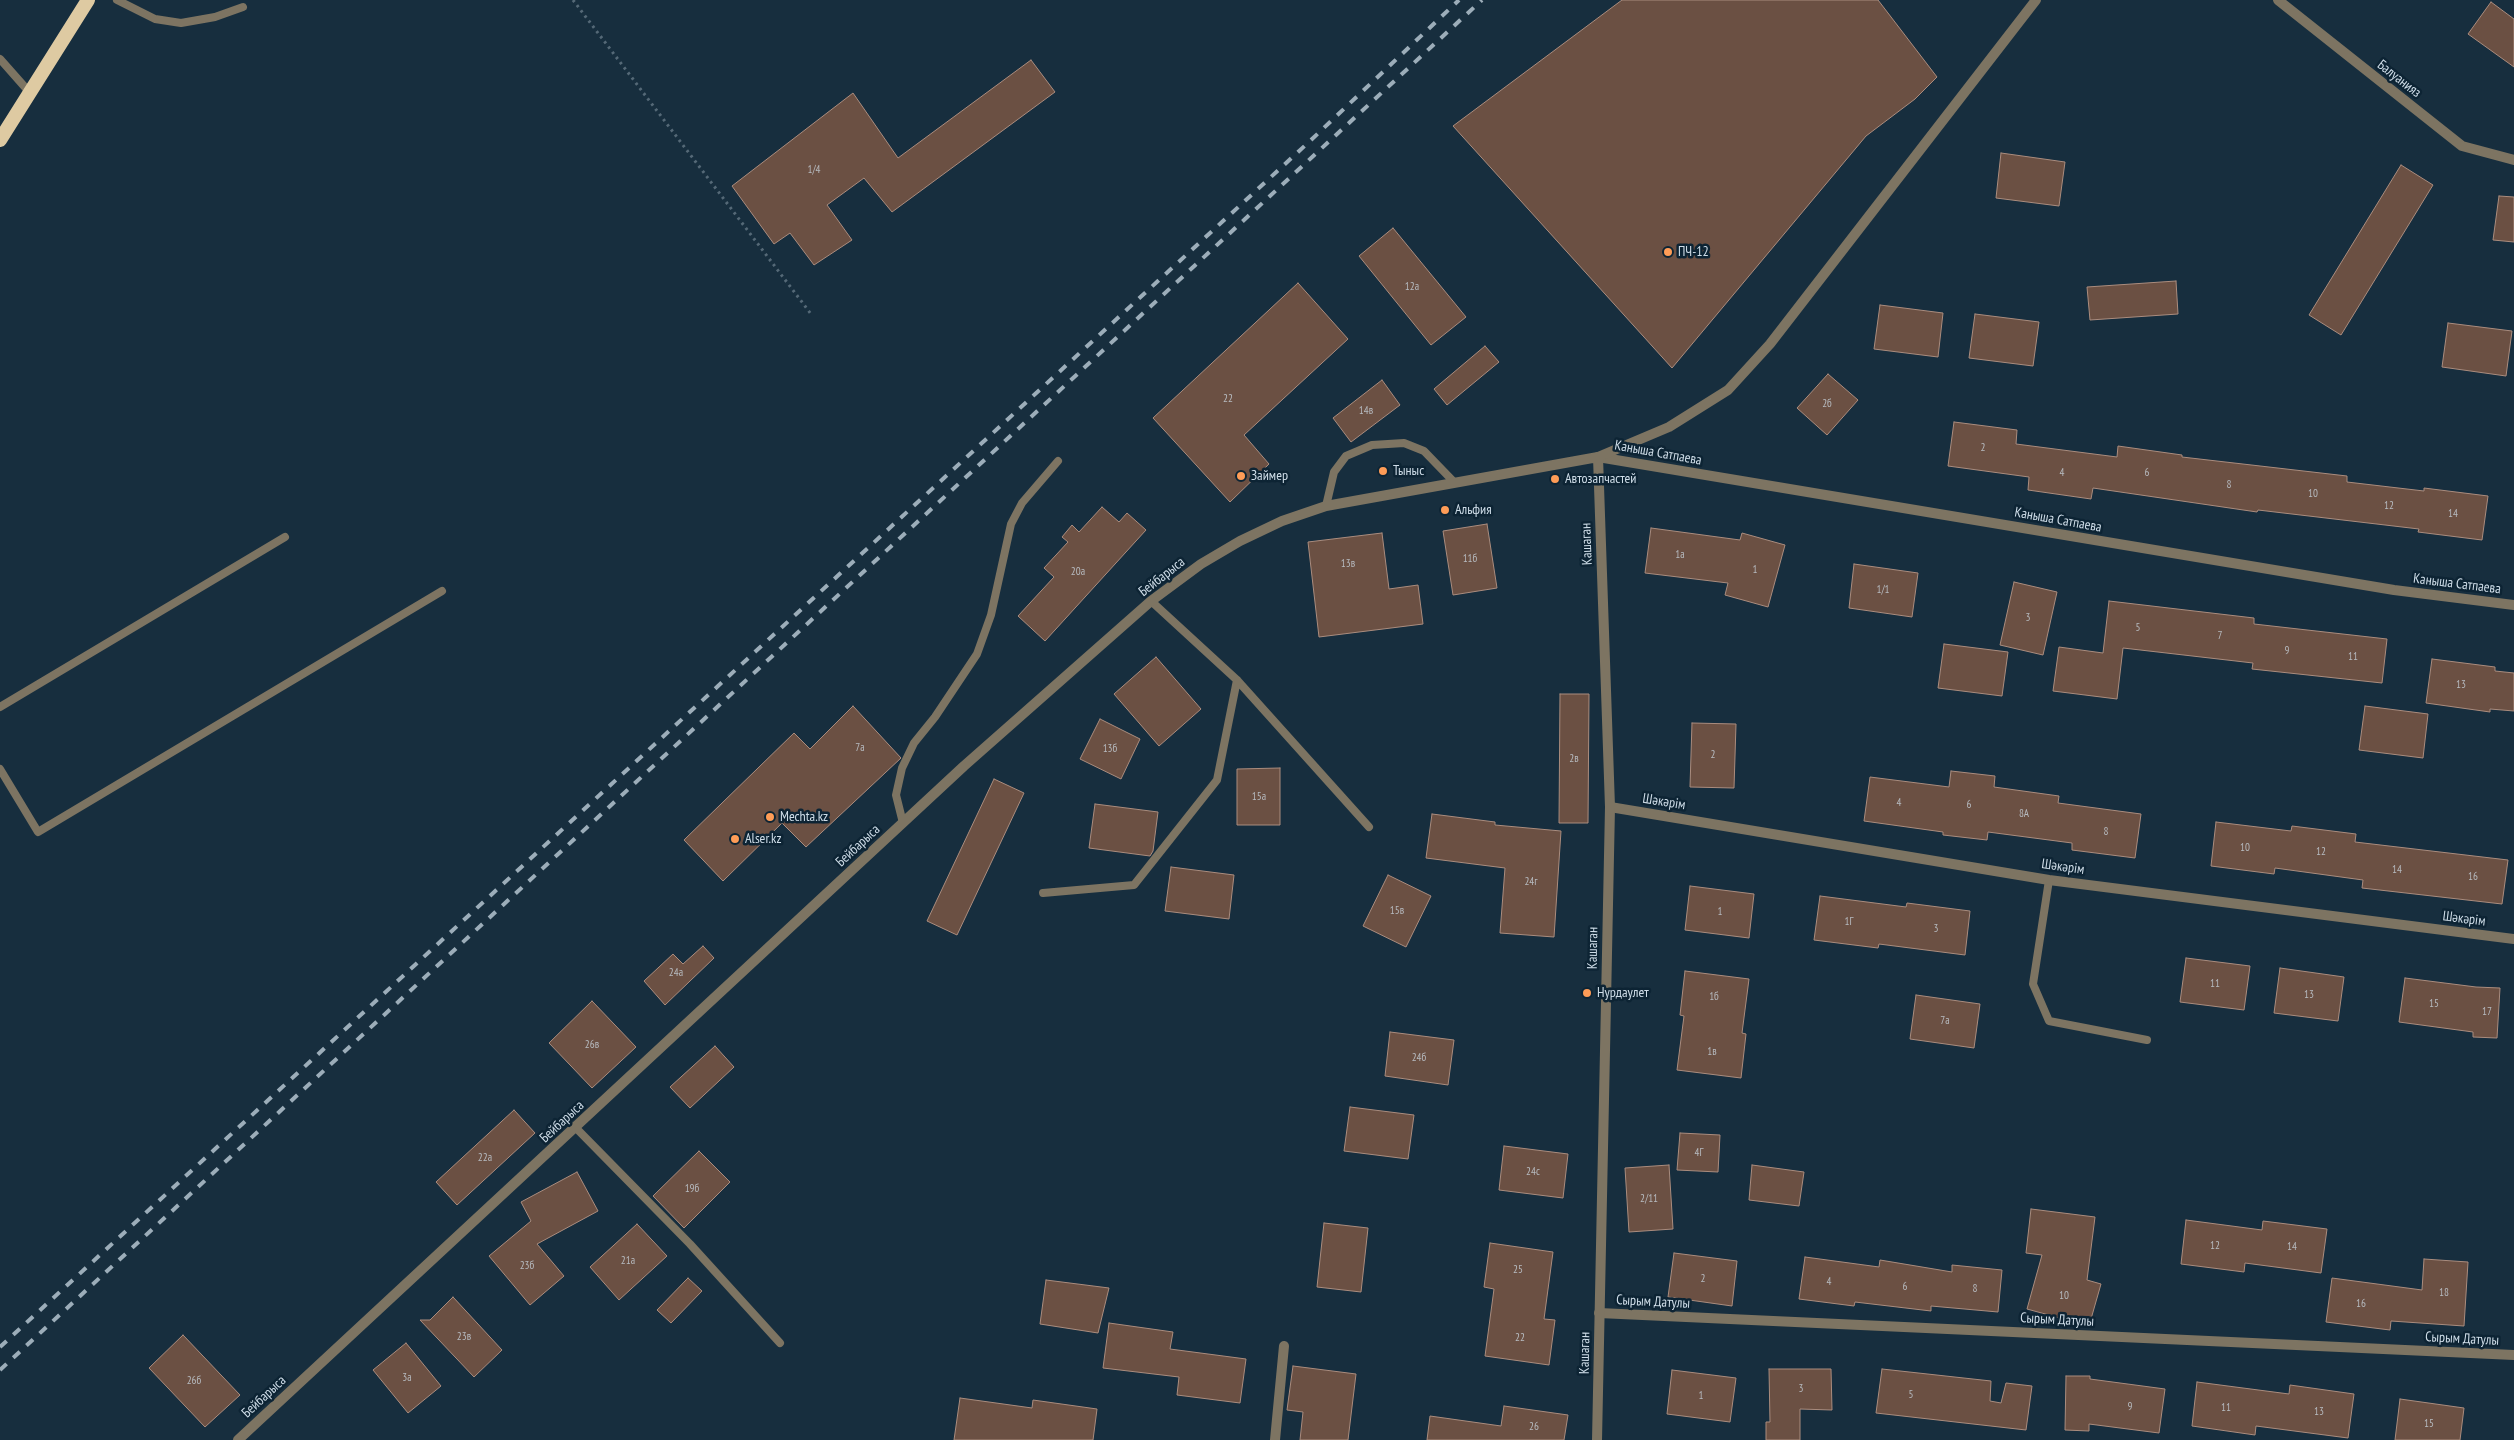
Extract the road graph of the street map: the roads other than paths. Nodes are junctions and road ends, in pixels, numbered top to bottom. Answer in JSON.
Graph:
{"nodes":[{"id":1,"x":88,"y":0,"type":"edge"},
{"id":2,"x":116,"y":0,"type":"edge"},
{"id":3,"x":2036,"y":0,"type":"edge"},
{"id":4,"x":2278,"y":0,"type":"edge"},
{"id":5,"x":242,"y":7,"type":"dead end"},
{"id":6,"x":0,"y":59,"type":"edge"},
{"id":7,"x":31,"y":94,"type":"junction"},
{"id":8,"x":0,"y":140,"type":"edge"},
{"id":9,"x":2514,"y":160,"type":"edge"},
{"id":10,"x":1598,"y":457,"type":"junction"},
{"id":11,"x":1058,"y":461,"type":"dead end"},
{"id":12,"x":1452,"y":481,"type":"junction"},
{"id":13,"x":1326,"y":506,"type":"junction"},
{"id":14,"x":285,"y":536,"type":"dead end"},
{"id":15,"x":442,"y":591,"type":"dead end"},
{"id":16,"x":1151,"y":601,"type":"junction"},
{"id":17,"x":2514,"y":605,"type":"edge"},
{"id":18,"x":1237,"y":680,"type":"junction"},
{"id":19,"x":0,"y":707,"type":"edge"},
{"id":20,"x":0,"y":769,"type":"edge"},
{"id":21,"x":1610,"y":807,"type":"junction"},
{"id":22,"x":903,"y":823,"type":"junction"},
{"id":23,"x":1369,"y":827,"type":"dead end"},
{"id":24,"x":2049,"y":880,"type":"junction"},
{"id":25,"x":1043,"y":893,"type":"dead end"},
{"id":26,"x":2514,"y":939,"type":"edge"},
{"id":27,"x":2147,"y":1040,"type":"dead end"},
{"id":28,"x":576,"y":1128,"type":"junction"},
{"id":29,"x":1599,"y":1313,"type":"junction"},
{"id":30,"x":780,"y":1343,"type":"dead end"},
{"id":31,"x":1284,"y":1346,"type":"dead end"},
{"id":32,"x":2514,"y":1355,"type":"edge"},
{"id":33,"x":238,"y":1440,"type":"edge"},
{"id":34,"x":1275,"y":1440,"type":"edge"},
{"id":35,"x":1597,"y":1440,"type":"edge"}],
"edges":[{"from":1,"to":7,"type":"highway"},
{"from":2,"to":5,"type":"lane"},
{"from":3,"to":10,"type":"street"},
{"from":4,"to":9,"type":"street","name":"Балуанияз"},
{"from":6,"to":7,"type":"lane"},
{"from":7,"to":8,"type":"highway"},
{"from":10,"to":12,"type":"street","name":"Бейбарыса"},
{"from":10,"to":17,"type":"street","name":"Каныша Сатпаева"},
{"from":10,"to":21,"type":"street","name":"Кашаган"},
{"from":11,"to":22,"type":"lane"},
{"from":12,"to":13,"type":"street","name":"Бейбарыса"},
{"from":12,"to":13,"type":"lane"},
{"from":13,"to":16,"type":"street","name":"Бейбарыса"},
{"from":14,"to":19,"type":"lane"},
{"from":15,"to":20,"type":"lane"},
{"from":16,"to":18,"type":"lane"},
{"from":16,"to":22,"type":"street","name":"Бейбарыса"},
{"from":18,"to":23,"type":"lane"},
{"from":18,"to":25,"type":"lane"},
{"from":21,"to":24,"type":"street","name":"Шәкәрім"},
{"from":21,"to":29,"type":"street","name":"Кашаган"},
{"from":22,"to":28,"type":"street","name":"Бейбарыса"},
{"from":24,"to":26,"type":"street","name":"Шәкәрім"},
{"from":24,"to":27,"type":"lane"},
{"from":28,"to":30,"type":"lane"},
{"from":28,"to":33,"type":"street","name":"Бейбарыса"},
{"from":29,"to":32,"type":"street","name":"Сырым Датулы"},
{"from":29,"to":35,"type":"street","name":"Кашаган"},
{"from":31,"to":34,"type":"street"}]}
